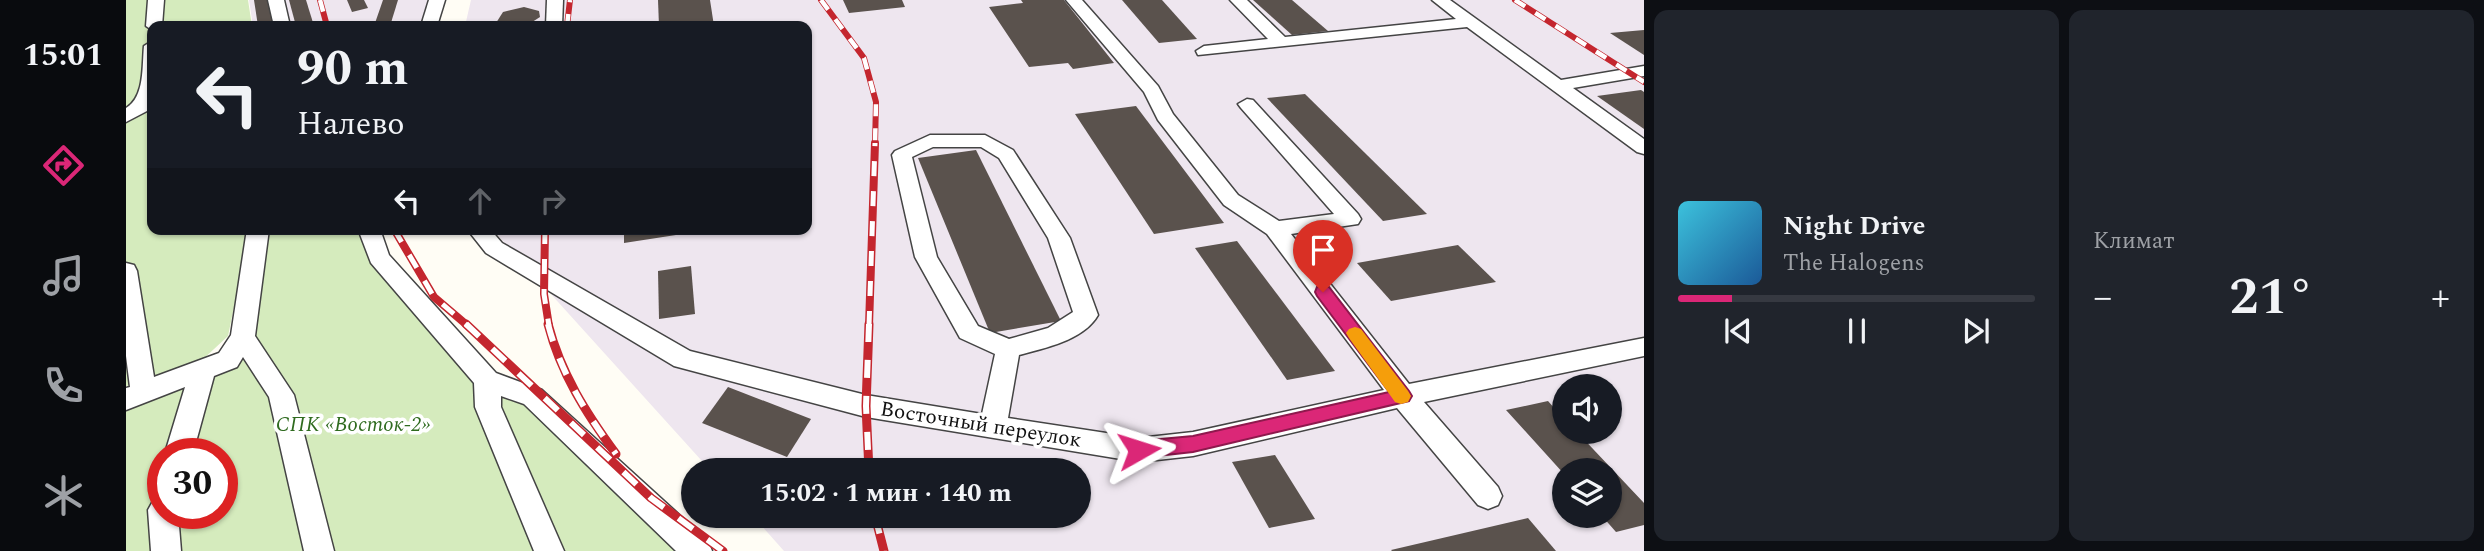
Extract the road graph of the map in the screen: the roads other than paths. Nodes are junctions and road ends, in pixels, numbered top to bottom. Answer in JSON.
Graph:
{"nodes":[{"id":1,"x":156,"y":0,"type":"edge"},
{"id":2,"x":276,"y":0,"type":"edge"},
{"id":3,"x":437,"y":0,"type":"edge"},
{"id":4,"x":555,"y":0,"type":"edge"},
{"id":5,"x":1074,"y":0,"type":"edge"},
{"id":6,"x":1238,"y":0,"type":"edge"},
{"id":7,"x":1440,"y":0,"type":"edge"},
{"id":8,"x":154,"y":21,"type":"edge"},
{"id":9,"x":281,"y":21,"type":"edge"},
{"id":10,"x":431,"y":21,"type":"edge"},
{"id":11,"x":554,"y":21,"type":"edge"},
{"id":12,"x":1472,"y":22,"type":"junction"},
{"id":13,"x":1281,"y":43,"type":"junction"},
{"id":14,"x":1204,"y":51,"type":"dead end"},
{"id":15,"x":1644,"y":71,"type":"edge"},
{"id":16,"x":1560,"y":85,"type":"junction"},
{"id":17,"x":147,"y":93,"type":"edge"},
{"id":18,"x":1247,"y":104,"type":"dead end"},
{"id":19,"x":126,"y":116,"type":"edge"},
{"id":20,"x":1644,"y":148,"type":"edge"},
{"id":21,"x":1275,"y":229,"type":"junction"},
{"id":22,"x":257,"y":235,"type":"edge"},
{"id":23,"x":371,"y":235,"type":"edge"},
{"id":24,"x":483,"y":235,"type":"edge"},
{"id":25,"x":126,"y":271,"type":"edge"},
{"id":26,"x":243,"y":337,"type":"junction"},
{"id":27,"x":1644,"y":347,"type":"edge"},
{"id":28,"x":1008,"y":349,"type":"junction"},
{"id":29,"x":202,"y":372,"type":"junction"},
{"id":30,"x":486,"y":380,"type":"junction"},
{"id":31,"x":1402,"y":396,"type":"junction"},
{"id":32,"x":135,"y":397,"type":"edge"},
{"id":33,"x":993,"y":426,"type":"junction"},
{"id":34,"x":183,"y":438,"type":"edge"},
{"id":35,"x":1488,"y":496,"type":"dead end"},
{"id":36,"x":164,"y":529,"type":"edge"},
{"id":37,"x":166,"y":551,"type":"edge"},
{"id":38,"x":319,"y":551,"type":"edge"},
{"id":39,"x":549,"y":551,"type":"edge"},
{"id":40,"x":697,"y":551,"type":"edge"}],
"edges":[{"from":1,"to":8,"type":"street"},
{"from":2,"to":9,"type":"street"},
{"from":3,"to":10,"type":"street"},
{"from":4,"to":11,"type":"street"},
{"from":5,"to":21,"type":"street"},
{"from":6,"to":13,"type":"street"},
{"from":7,"to":12,"type":"street"},
{"from":12,"to":13,"type":"street"},
{"from":12,"to":16,"type":"street"},
{"from":13,"to":14,"type":"street"},
{"from":15,"to":16,"type":"street"},
{"from":16,"to":20,"type":"street"},
{"from":17,"to":19,"type":"street"},
{"from":18,"to":21,"type":"street"},
{"from":21,"to":31,"type":"street"},
{"from":22,"to":26,"type":"street"},
{"from":23,"to":30,"type":"street"},
{"from":24,"to":33,"type":"street","name":"Восточный переулок"},
{"from":25,"to":32,"type":"street"},
{"from":26,"to":29,"type":"street"},
{"from":26,"to":38,"type":"street"},
{"from":27,"to":31,"type":"street","name":"Восточный переулок"},
{"from":28,"to":28,"type":"street"},
{"from":28,"to":33,"type":"street"},
{"from":29,"to":32,"type":"street"},
{"from":29,"to":34,"type":"street"},
{"from":30,"to":39,"type":"street"},
{"from":30,"to":40,"type":"street"},
{"from":31,"to":33,"type":"street","name":"Восточный переулок"},
{"from":31,"to":35,"type":"street"},
{"from":36,"to":37,"type":"street"}]}
